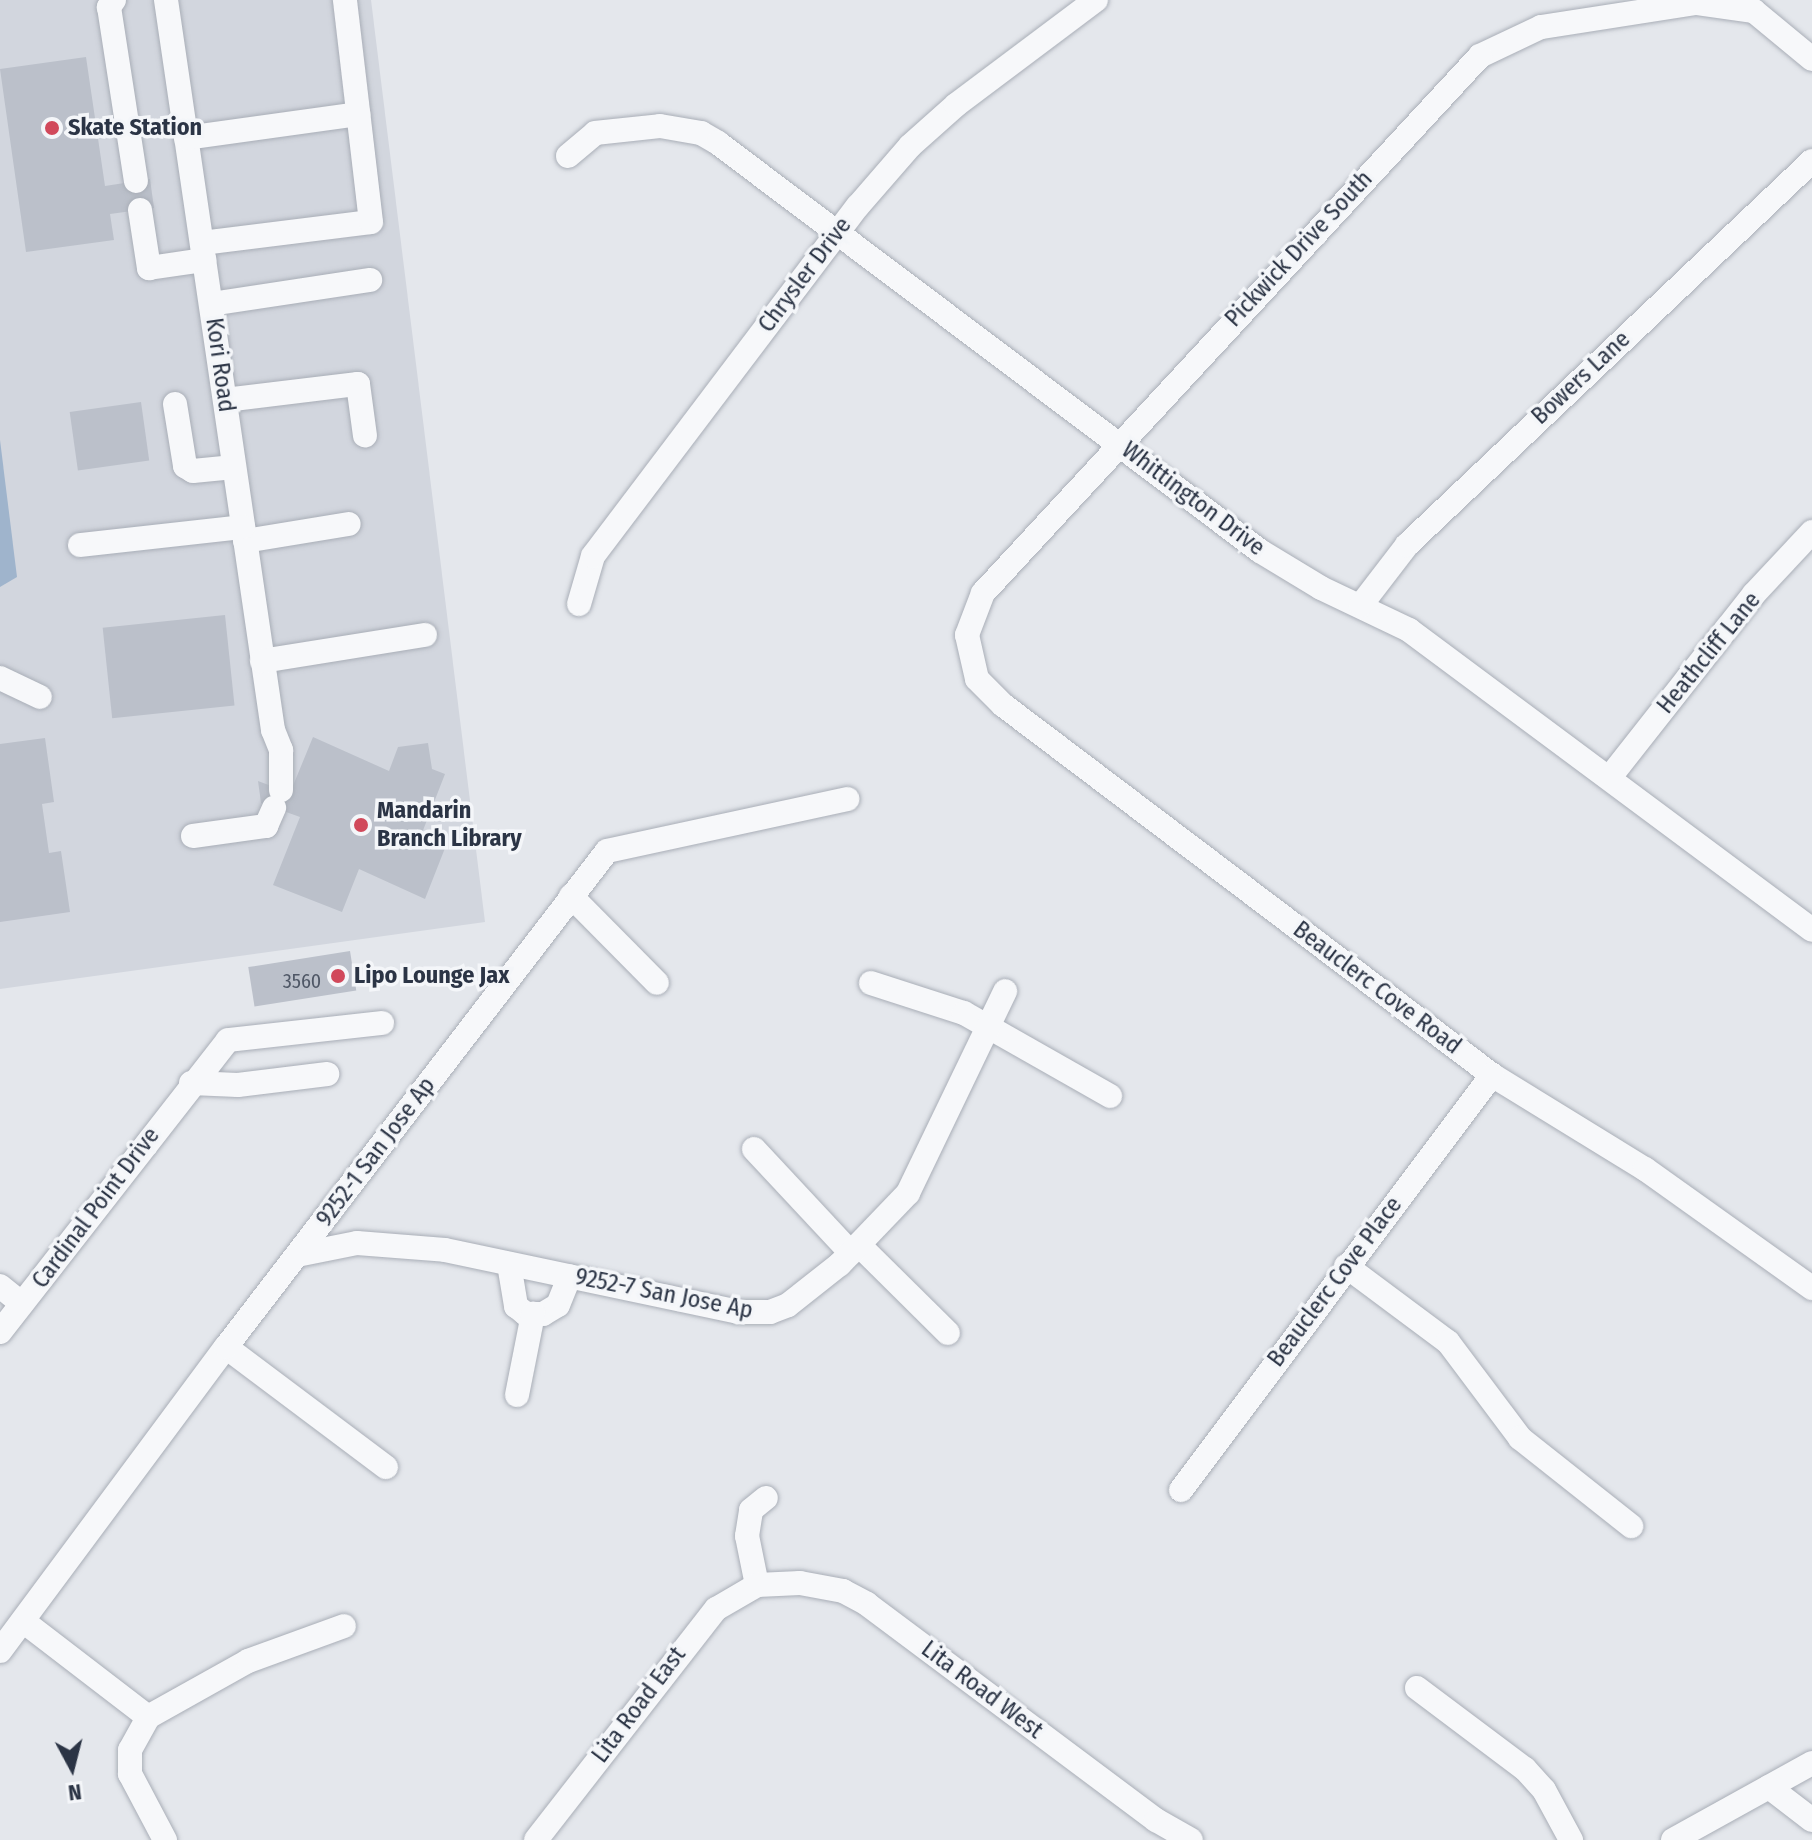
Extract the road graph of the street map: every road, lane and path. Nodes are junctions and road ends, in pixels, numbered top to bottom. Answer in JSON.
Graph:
{"nodes":[{"id":1,"x":114,"y":0,"type":"edge"},
{"id":2,"x":166,"y":0,"type":"edge"},
{"id":3,"x":345,"y":0,"type":"edge"},
{"id":4,"x":1096,"y":0,"type":"edge"},
{"id":5,"x":1812,"y":59,"type":"edge"},
{"id":6,"x":358,"y":114,"type":"junction"},
{"id":7,"x":186,"y":138,"type":"junction"},
{"id":8,"x":568,"y":156,"type":"dead end"},
{"id":9,"x":1812,"y":161,"type":"edge"},
{"id":10,"x":136,"y":181,"type":"dead end"},
{"id":11,"x":140,"y":210,"type":"dead end"},
{"id":12,"x":837,"y":232,"type":"junction"},
{"id":13,"x":203,"y":252,"type":"junction"},
{"id":14,"x":370,"y":280,"type":"dead end"},
{"id":15,"x":211,"y":304,"type":"junction"},
{"id":16,"x":225,"y":400,"type":"junction"},
{"id":17,"x":175,"y":404,"type":"dead end"},
{"id":18,"x":365,"y":436,"type":"dead end"},
{"id":19,"x":1118,"y":443,"type":"junction"},
{"id":20,"x":234,"y":467,"type":"junction"},
{"id":21,"x":349,"y":524,"type":"dead end"},
{"id":22,"x":1812,"y":532,"type":"edge"},
{"id":23,"x":244,"y":534,"type":"junction"},
{"id":24,"x":80,"y":545,"type":"dead end"},
{"id":25,"x":579,"y":604,"type":"dead end"},
{"id":26,"x":1361,"y":605,"type":"junction"},
{"id":27,"x":425,"y":635,"type":"dead end"},
{"id":28,"x":969,"y":657,"type":"joint"},
{"id":29,"x":262,"y":661,"type":"junction"},
{"id":30,"x":0,"y":678,"type":"edge"},
{"id":31,"x":40,"y":697,"type":"dead end"},
{"id":32,"x":1610,"y":777,"type":"junction"},
{"id":33,"x":847,"y":799,"type":"dead end"},
{"id":34,"x":193,"y":836,"type":"dead end"},
{"id":35,"x":571,"y":896,"type":"junction"},
{"id":36,"x":1812,"y":930,"type":"edge"},
{"id":37,"x":657,"y":983,"type":"dead end"},
{"id":38,"x":871,"y":983,"type":"dead end"},
{"id":39,"x":1005,"y":991,"type":"dead end"},
{"id":40,"x":382,"y":1023,"type":"dead end"},
{"id":41,"x":989,"y":1026,"type":"junction"},
{"id":42,"x":327,"y":1074,"type":"dead end"},
{"id":43,"x":1492,"y":1075,"type":"junction"},
{"id":44,"x":191,"y":1083,"type":"junction"},
{"id":45,"x":1110,"y":1096,"type":"dead end"},
{"id":46,"x":754,"y":1149,"type":"dead end"},
{"id":47,"x":855,"y":1249,"type":"junction"},
{"id":48,"x":297,"y":1255,"type":"junction"},
{"id":49,"x":509,"y":1264,"type":"junction"},
{"id":50,"x":1346,"y":1266,"type":"junction"},
{"id":51,"x":570,"y":1276,"type":"junction"},
{"id":52,"x":0,"y":1286,"type":"edge"},
{"id":53,"x":1812,"y":1288,"type":"edge"},
{"id":54,"x":22,"y":1304,"type":"junction"},
{"id":55,"x":533,"y":1314,"type":"junction"},
{"id":56,"x":0,"y":1332,"type":"edge"},
{"id":57,"x":948,"y":1333,"type":"dead end"},
{"id":58,"x":226,"y":1347,"type":"junction"},
{"id":59,"x":517,"y":1395,"type":"dead end"},
{"id":60,"x":386,"y":1467,"type":"dead end"},
{"id":61,"x":1181,"y":1490,"type":"dead end"},
{"id":62,"x":766,"y":1498,"type":"dead end"},
{"id":63,"x":1631,"y":1526,"type":"dead end"},
{"id":64,"x":757,"y":1585,"type":"junction"},
{"id":65,"x":23,"y":1621,"type":"junction"},
{"id":66,"x":344,"y":1626,"type":"dead end"},
{"id":67,"x":0,"y":1651,"type":"edge"},
{"id":68,"x":1417,"y":1688,"type":"dead end"},
{"id":69,"x":148,"y":1717,"type":"junction"},
{"id":70,"x":1812,"y":1763,"type":"edge"},
{"id":71,"x":1769,"y":1787,"type":"junction"},
{"id":72,"x":1812,"y":1820,"type":"edge"},
{"id":73,"x":165,"y":1840,"type":"edge"},
{"id":74,"x":536,"y":1840,"type":"edge"},
{"id":75,"x":1191,"y":1840,"type":"edge"},
{"id":76,"x":1571,"y":1840,"type":"edge"},
{"id":77,"x":1673,"y":1840,"type":"edge"}],
"edges":[{"from":1,"to":10,"type":"street"},
{"from":2,"to":7,"type":"street","name":"Kori Road"},
{"from":3,"to":6,"type":"street"},
{"from":4,"to":12,"type":"street","name":"Chrysler Drive"},
{"from":5,"to":19,"type":"street","name":"Pickwick Drive South"},
{"from":6,"to":7,"type":"street"},
{"from":6,"to":13,"type":"street"},
{"from":7,"to":13,"type":"street","name":"Kori Road"},
{"from":8,"to":12,"type":"street","name":"Whittington Drive"},
{"from":9,"to":26,"type":"street","name":"Bowers Lane"},
{"from":11,"to":13,"type":"street"},
{"from":12,"to":19,"type":"street","name":"Whittington Drive"},
{"from":12,"to":25,"type":"street","name":"Chrysler Drive"},
{"from":13,"to":15,"type":"street","name":"Kori Road"},
{"from":14,"to":15,"type":"street"},
{"from":15,"to":16,"type":"street","name":"Kori Road"},
{"from":16,"to":18,"type":"street"},
{"from":16,"to":20,"type":"street","name":"Kori Road"},
{"from":17,"to":20,"type":"street"},
{"from":19,"to":26,"type":"street","name":"Whittington Drive"},
{"from":19,"to":28,"type":"street","name":"Pickwick Drive South"},
{"from":20,"to":23,"type":"street","name":"Kori Road"},
{"from":21,"to":23,"type":"street"},
{"from":22,"to":32,"type":"street","name":"Heathcliff Lane"},
{"from":23,"to":24,"type":"street"},
{"from":23,"to":29,"type":"street","name":"Kori Road"},
{"from":26,"to":32,"type":"street","name":"Whittington Drive"},
{"from":27,"to":29,"type":"street"},
{"from":28,"to":43,"type":"street","name":"Beauclerc Cove Road"},
{"from":29,"to":34,"type":"street","name":"Kori Road"},
{"from":30,"to":31,"type":"street"},
{"from":32,"to":36,"type":"street","name":"Whittington Drive"},
{"from":33,"to":35,"type":"street","name":"9252-1 San Jose Ap"},
{"from":35,"to":37,"type":"street"},
{"from":35,"to":48,"type":"street","name":"9252-1 San Jose Ap"},
{"from":38,"to":41,"type":"street"},
{"from":39,"to":41,"type":"street","name":"9252-7 San Jose Ap"},
{"from":40,"to":44,"type":"street","name":"Cardinal Point Drive"},
{"from":41,"to":45,"type":"street"},
{"from":41,"to":47,"type":"street","name":"9252-7 San Jose Ap"},
{"from":42,"to":44,"type":"street"},
{"from":43,"to":50,"type":"street","name":"Beauclerc Cove Place"},
{"from":43,"to":53,"type":"street","name":"Beauclerc Cove Road"},
{"from":44,"to":54,"type":"street","name":"Cardinal Point Drive"},
{"from":46,"to":47,"type":"street"},
{"from":47,"to":51,"type":"street","name":"9252-7 San Jose Ap"},
{"from":47,"to":57,"type":"street"},
{"from":48,"to":49,"type":"street","name":"9252-7 San Jose Ap"},
{"from":48,"to":58,"type":"street","name":"9252-1 San Jose Ap"},
{"from":49,"to":51,"type":"street","name":"9252-7 San Jose Ap"},
{"from":49,"to":55,"type":"street"},
{"from":50,"to":61,"type":"street","name":"Beauclerc Cove Place"},
{"from":50,"to":63,"type":"street"},
{"from":51,"to":55,"type":"street"},
{"from":52,"to":54,"type":"street"},
{"from":54,"to":56,"type":"street","name":"Cardinal Point Drive"},
{"from":55,"to":59,"type":"street"},
{"from":58,"to":60,"type":"street"},
{"from":58,"to":65,"type":"street","name":"9252-1 San Jose Ap"},
{"from":62,"to":64,"type":"street"},
{"from":64,"to":74,"type":"street","name":"Lita Road East"},
{"from":64,"to":75,"type":"street","name":"Lita Road West"},
{"from":65,"to":67,"type":"street","name":"9252-1 San Jose Ap"},
{"from":65,"to":69,"type":"street"},
{"from":66,"to":69,"type":"street"},
{"from":68,"to":76,"type":"street"},
{"from":69,"to":73,"type":"street"},
{"from":70,"to":71,"type":"street"},
{"from":71,"to":72,"type":"street"},
{"from":71,"to":77,"type":"street"}]}
